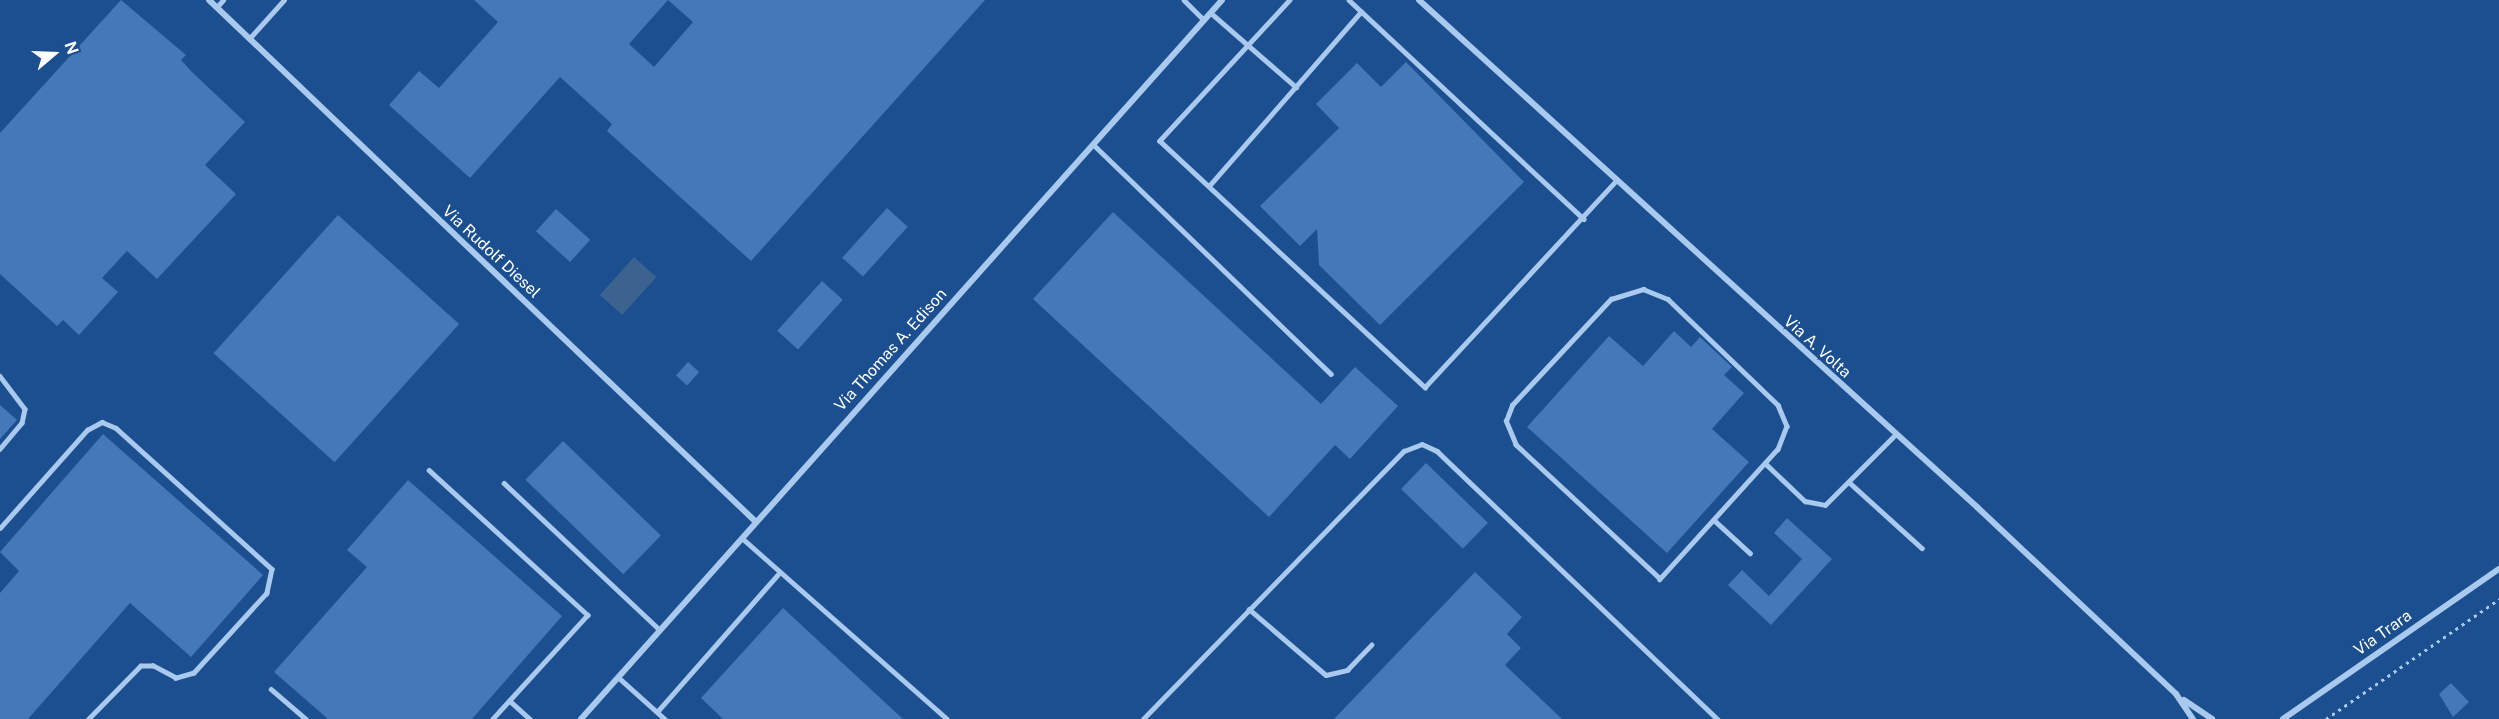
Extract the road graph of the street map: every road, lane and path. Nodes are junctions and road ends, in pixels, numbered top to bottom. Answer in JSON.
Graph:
{"nodes":[{"id":1,"x":209,"y":0,"type":"edge"},
{"id":2,"x":223,"y":0,"type":"edge"},
{"id":3,"x":284,"y":0,"type":"edge"},
{"id":4,"x":1184,"y":0,"type":"edge"},
{"id":5,"x":1222,"y":0,"type":"edge"},
{"id":6,"x":1290,"y":0,"type":"edge"},
{"id":7,"x":1349,"y":0,"type":"edge"},
{"id":8,"x":1419,"y":0,"type":"edge"},
{"id":9,"x":217,"y":7,"type":"junction"},
{"id":10,"x":1361,"y":12,"type":"junction"},
{"id":11,"x":1211,"y":13,"type":"junction"},
{"id":12,"x":1204,"y":20,"type":"junction"},
{"id":13,"x":249,"y":39,"type":"junction"},
{"id":14,"x":1248,"y":45,"type":"junction"},
{"id":15,"x":1296,"y":87,"type":"junction"},
{"id":16,"x":1095,"y":146,"type":"junction"},
{"id":17,"x":1616,"y":181,"type":"junction"},
{"id":18,"x":1209,"y":186,"type":"junction"},
{"id":19,"x":1584,"y":219,"type":"junction"},
{"id":20,"x":1331,"y":374,"type":"dead end"},
{"id":21,"x":0,"y":376,"type":"edge"},
{"id":22,"x":1895,"y":435,"type":"junction"},
{"id":23,"x":0,"y":449,"type":"edge"},
{"id":24,"x":1766,"y":464,"type":"junction"},
{"id":25,"x":429,"y":470,"type":"dead end"},
{"id":26,"x":504,"y":483,"type":"dead end"},
{"id":27,"x":1850,"y":483,"type":"junction"},
{"id":28,"x":1714,"y":520,"type":"junction"},
{"id":29,"x":755,"y":521,"type":"junction"},
{"id":30,"x":0,"y":528,"type":"edge"},
{"id":31,"x":741,"y":537,"type":"junction"},
{"id":32,"x":1922,"y":548,"type":"dead end"},
{"id":33,"x":1750,"y":554,"type":"dead end"},
{"id":34,"x":2499,"y":569,"type":"edge"},
{"id":35,"x":780,"y":572,"type":"junction"},
{"id":36,"x":2499,"y":599,"type":"edge"},
{"id":37,"x":1250,"y":609,"type":"junction"},
{"id":38,"x":660,"y":630,"type":"junction"},
{"id":39,"x":1371,"y":645,"type":"dead end"},
{"id":40,"x":618,"y":677,"type":"junction"},
{"id":41,"x":272,"y":688,"type":"dead end"},
{"id":42,"x":2176,"y":694,"type":"junction"},
{"id":43,"x":510,"y":701,"type":"junction"},
{"id":44,"x":657,"y":712,"type":"junction"},
{"id":45,"x":583,"y":718,"type":"edge"},
{"id":46,"x":89,"y":719,"type":"edge"},
{"id":47,"x":306,"y":719,"type":"edge"},
{"id":48,"x":494,"y":719,"type":"edge"},
{"id":49,"x":530,"y":719,"type":"edge"},
{"id":50,"x":665,"y":719,"type":"edge"},
{"id":51,"x":947,"y":719,"type":"edge"},
{"id":52,"x":1143,"y":719,"type":"edge"},
{"id":53,"x":1717,"y":719,"type":"edge"},
{"id":54,"x":2193,"y":719,"type":"edge"},
{"id":55,"x":2212,"y":719,"type":"edge"},
{"id":56,"x":2281,"y":719,"type":"edge"},
{"id":57,"x":2326,"y":719,"type":"edge"}],
"edges":[{"from":1,"to":9,"type":"street","name":"Via Rudolf Diesel"},
{"from":2,"to":9,"type":"lane"},
{"from":3,"to":13,"type":"lane"},
{"from":4,"to":12,"type":"lane"},
{"from":5,"to":11,"type":"street","name":"Via Thomas A. Edison"},
{"from":6,"to":14,"type":"lane"},
{"from":7,"to":10,"type":"lane"},
{"from":8,"to":17,"type":"street","name":"Via A. Volta"},
{"from":9,"to":13,"type":"street","name":"Via Rudolf Diesel"},
{"from":10,"to":15,"type":"lane"},
{"from":10,"to":19,"type":"lane"},
{"from":11,"to":12,"type":"street","name":"Via Thomas A. Edison"},
{"from":11,"to":14,"type":"lane"},
{"from":12,"to":16,"type":"street","name":"Via Thomas A. Edison"},
{"from":13,"to":29,"type":"street","name":"Via Rudolf Diesel"},
{"from":14,"to":15,"type":"lane"},
{"from":14,"to":18,"type":"lane"},
{"from":15,"to":18,"type":"lane"},
{"from":16,"to":20,"type":"lane"},
{"from":16,"to":29,"type":"street","name":"Via Thomas A. Edison"},
{"from":17,"to":19,"type":"lane"},
{"from":17,"to":22,"type":"street","name":"Via A. Volta"},
{"from":18,"to":19,"type":"lane"},
{"from":21,"to":23,"type":"lane"},
{"from":22,"to":27,"type":"lane"},
{"from":22,"to":42,"type":"street","name":"Via A. Volta"},
{"from":24,"to":27,"type":"lane"},
{"from":24,"to":28,"type":"lane"},
{"from":24,"to":28,"type":"lane"},
{"from":25,"to":43,"type":"lane"},
{"from":26,"to":38,"type":"lane"},
{"from":27,"to":32,"type":"lane"},
{"from":28,"to":33,"type":"lane"},
{"from":29,"to":31,"type":"street","name":"Via Thomas A. Edison"},
{"from":30,"to":46,"type":"lane"},
{"from":31,"to":35,"type":"lane"},
{"from":31,"to":38,"type":"street","name":"Via Thomas A. Edison"},
{"from":34,"to":56,"type":"street","name":"Via Trara"},
{"from":35,"to":44,"type":"lane"},
{"from":35,"to":51,"type":"lane"},
{"from":36,"to":57,"type":"path"},
{"from":37,"to":39,"type":"lane"},
{"from":37,"to":52,"type":"lane"},
{"from":37,"to":53,"type":"lane"},
{"from":38,"to":40,"type":"street","name":"Via Thomas A. Edison"},
{"from":40,"to":44,"type":"lane"},
{"from":40,"to":45,"type":"street","name":"Via Thomas A. Edison"},
{"from":41,"to":47,"type":"lane"},
{"from":42,"to":54,"type":"street","name":"Via A. Volta"},
{"from":42,"to":55,"type":"street"},
{"from":43,"to":48,"type":"lane"},
{"from":43,"to":49,"type":"lane"},
{"from":44,"to":50,"type":"lane"}]}
